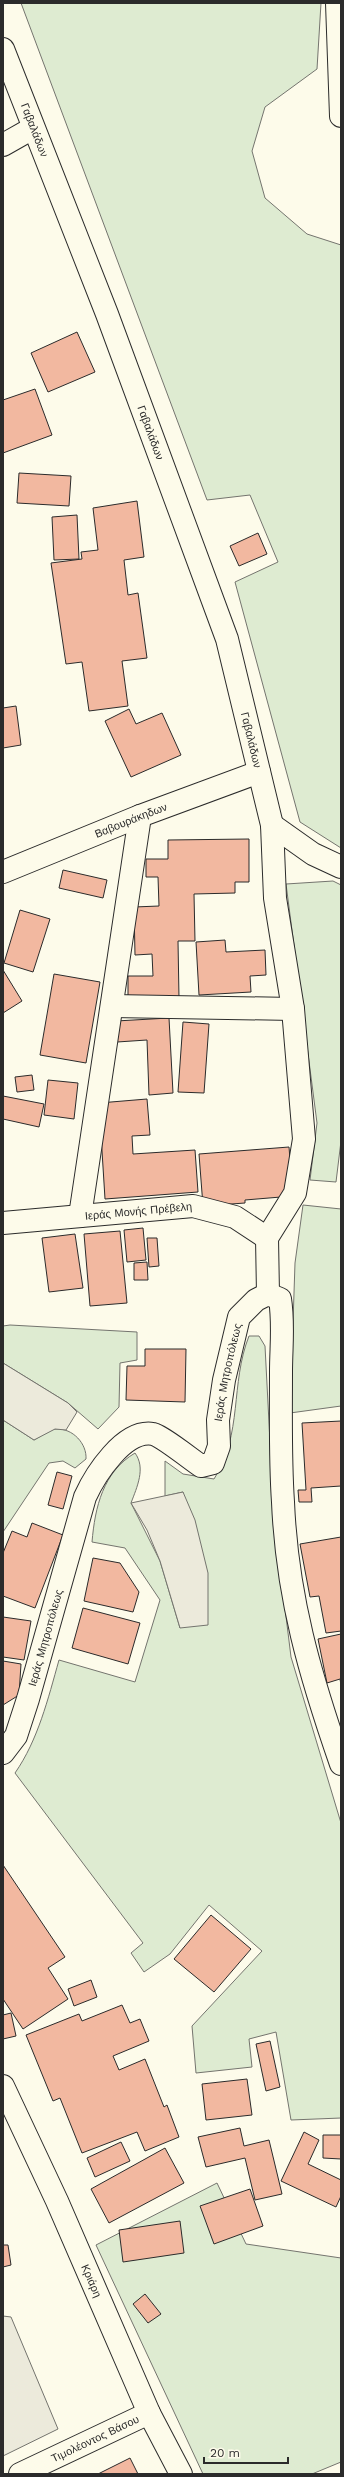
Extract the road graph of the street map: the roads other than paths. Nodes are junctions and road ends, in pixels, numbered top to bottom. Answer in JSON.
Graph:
{"nodes":[{"id":1,"x":337,"y":3,"type":"edge"},
{"id":2,"x":3,"y":49,"type":"edge"},
{"id":3,"x":341,"y":116,"type":"edge"},
{"id":4,"x":33,"y":128,"type":"junction"},
{"id":5,"x":3,"y":145,"type":"edge"},
{"id":6,"x":259,"y":772,"type":"junction"},
{"id":7,"x":140,"y":816,"type":"junction"},
{"id":8,"x":272,"y":825,"type":"junction"},
{"id":9,"x":341,"y":867,"type":"edge"},
{"id":10,"x":3,"y":872,"type":"edge"},
{"id":11,"x":112,"y":1006,"type":"junction"},
{"id":12,"x":293,"y":1009,"type":"junction"},
{"id":13,"x":80,"y":1216,"type":"junction"},
{"id":14,"x":3,"y":1223,"type":"edge"},
{"id":15,"x":267,"y":1238,"type":"junction"},
{"id":16,"x":268,"y":1294,"type":"junction"},
{"id":17,"x":3,"y":1753,"type":"edge"},
{"id":18,"x":341,"y":1764,"type":"edge"},
{"id":19,"x":3,"y":2086,"type":"edge"},
{"id":20,"x":149,"y":2413,"type":"junction"},
{"id":21,"x":20,"y":2474,"type":"edge"},
{"id":22,"x":181,"y":2474,"type":"edge"}],
"edges":[{"from":1,"to":3,"type":"street"},
{"from":2,"to":4,"type":"street","name":"Γαβαλάδων"},
{"from":4,"to":5,"type":"street"},
{"from":4,"to":6,"type":"street","name":"Γαβαλάδων"},
{"from":6,"to":7,"type":"street","name":"Βαβουράκηδων"},
{"from":6,"to":8,"type":"street","name":"Γαβαλάδων"},
{"from":7,"to":10,"type":"street","name":"Βαβουράκηδων"},
{"from":7,"to":11,"type":"street"},
{"from":8,"to":9,"type":"street"},
{"from":8,"to":12,"type":"street","name":"Γαβαλάδων"},
{"from":11,"to":12,"type":"street"},
{"from":11,"to":13,"type":"street"},
{"from":12,"to":15,"type":"street","name":"Γαβαλάδων"},
{"from":13,"to":14,"type":"street","name":"Ιεράς Μονής Πρέβελη"},
{"from":13,"to":15,"type":"street","name":"Ιεράς Μονής Πρέβελη"},
{"from":15,"to":16,"type":"street"},
{"from":16,"to":17,"type":"street","name":"Ιεράς Μητροπόλεως"},
{"from":16,"to":18,"type":"street"},
{"from":19,"to":20,"type":"street","name":"Κριάρη"},
{"from":20,"to":21,"type":"street","name":"Τιμολέοντος Βάσου"},
{"from":20,"to":22,"type":"street","name":"Κριάρη"}]}
